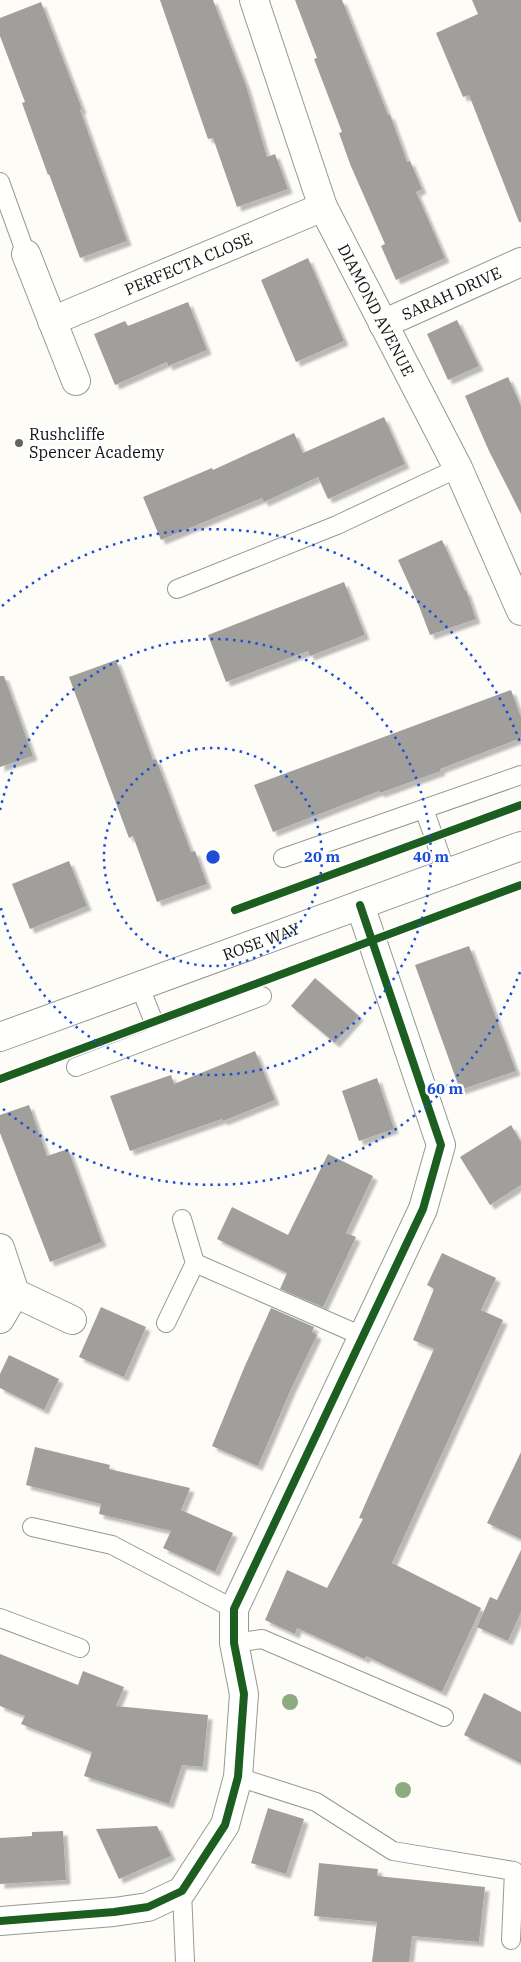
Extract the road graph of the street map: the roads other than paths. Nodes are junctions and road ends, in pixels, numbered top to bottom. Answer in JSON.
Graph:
{"nodes":[{"id":1,"x":254,"y":0,"type":"edge"},
{"id":2,"x":0,"y":182,"type":"edge"},
{"id":3,"x":323,"y":207,"type":"junction"},
{"id":4,"x":26,"y":254,"type":"joint"},
{"id":5,"x":521,"y":262,"type":"edge"},
{"id":6,"x":52,"y":321,"type":"junction"},
{"id":7,"x":383,"y":324,"type":"junction"},
{"id":8,"x":76,"y":382,"type":"dead end"},
{"id":9,"x":458,"y":468,"type":"junction"},
{"id":10,"x":177,"y":589,"type":"dead end"},
{"id":11,"x":521,"y":611,"type":"edge"},
{"id":12,"x":521,"y":775,"type":"edge"},
{"id":13,"x":424,"y":809,"type":"junction"},
{"id":14,"x":521,"y":846,"type":"edge"},
{"id":15,"x":283,"y":858,"type":"dead end"},
{"id":16,"x":447,"y":874,"type":"junction"},
{"id":17,"x":360,"y":905,"type":"junction"},
{"id":18,"x":140,"y":987,"type":"junction"},
{"id":19,"x":262,"y":996,"type":"dead end"},
{"id":20,"x":159,"y":1035,"type":"junction"},
{"id":21,"x":0,"y":1037,"type":"edge"},
{"id":22,"x":76,"y":1067,"type":"dead end"},
{"id":23,"x":182,"y":1219,"type":"dead end"},
{"id":24,"x":0,"y":1248,"type":"edge"},
{"id":25,"x":196,"y":1263,"type":"junction"},
{"id":26,"x":14,"y":1293,"type":"junction"},
{"id":27,"x":0,"y":1319,"type":"edge"},
{"id":28,"x":72,"y":1320,"type":"dead end"},
{"id":29,"x":166,"y":1323,"type":"dead end"},
{"id":30,"x":362,"y":1336,"type":"junction"},
{"id":31,"x":32,"y":1527,"type":"dead end"},
{"id":32,"x":234,"y":1610,"type":"junction"},
{"id":33,"x":0,"y":1618,"type":"edge"},
{"id":34,"x":234,"y":1643,"type":"junction"},
{"id":35,"x":80,"y":1648,"type":"dead end"},
{"id":36,"x":444,"y":1717,"type":"dead end"},
{"id":37,"x":238,"y":1777,"type":"junction"},
{"id":38,"x":182,"y":1891,"type":"junction"},
{"id":39,"x":0,"y":1920,"type":"edge"},
{"id":40,"x":511,"y":1940,"type":"dead end"},
{"id":41,"x":184,"y":1962,"type":"edge"}],
"edges":[{"from":1,"to":3,"type":"street","name":"DIAMOND AVENUE"},
{"from":2,"to":4,"type":"lane"},
{"from":3,"to":6,"type":"street","name":"PERFECTA CLOSE"},
{"from":3,"to":7,"type":"street","name":"DIAMOND AVENUE"},
{"from":4,"to":6,"type":"street"},
{"from":5,"to":7,"type":"street","name":"SARAH DRIVE"},
{"from":6,"to":8,"type":"street"},
{"from":7,"to":9,"type":"street","name":"DIAMOND AVENUE"},
{"from":9,"to":10,"type":"lane"},
{"from":9,"to":11,"type":"street","name":"DIAMOND AVENUE"},
{"from":12,"to":13,"type":"lane"},
{"from":13,"to":15,"type":"lane"},
{"from":13,"to":16,"type":"lane"},
{"from":14,"to":16,"type":"street","name":"ROSE WAY"},
{"from":16,"to":17,"type":"street","name":"ROSE WAY"},
{"from":17,"to":18,"type":"street","name":"ROSE WAY"},
{"from":17,"to":30,"type":"street"},
{"from":18,"to":20,"type":"lane"},
{"from":18,"to":21,"type":"street","name":"ROSE WAY"},
{"from":19,"to":20,"type":"lane"},
{"from":20,"to":22,"type":"lane"},
{"from":23,"to":25,"type":"lane"},
{"from":24,"to":26,"type":"street"},
{"from":25,"to":29,"type":"lane"},
{"from":25,"to":30,"type":"lane"},
{"from":26,"to":27,"type":"street"},
{"from":26,"to":28,"type":"street"},
{"from":30,"to":32,"type":"street"},
{"from":31,"to":32,"type":"lane"},
{"from":32,"to":34,"type":"street"},
{"from":33,"to":35,"type":"lane"},
{"from":34,"to":36,"type":"lane"},
{"from":34,"to":37,"type":"street"},
{"from":37,"to":38,"type":"street"},
{"from":37,"to":40,"type":"lane"},
{"from":38,"to":39,"type":"street"},
{"from":38,"to":41,"type":"lane"}]}
